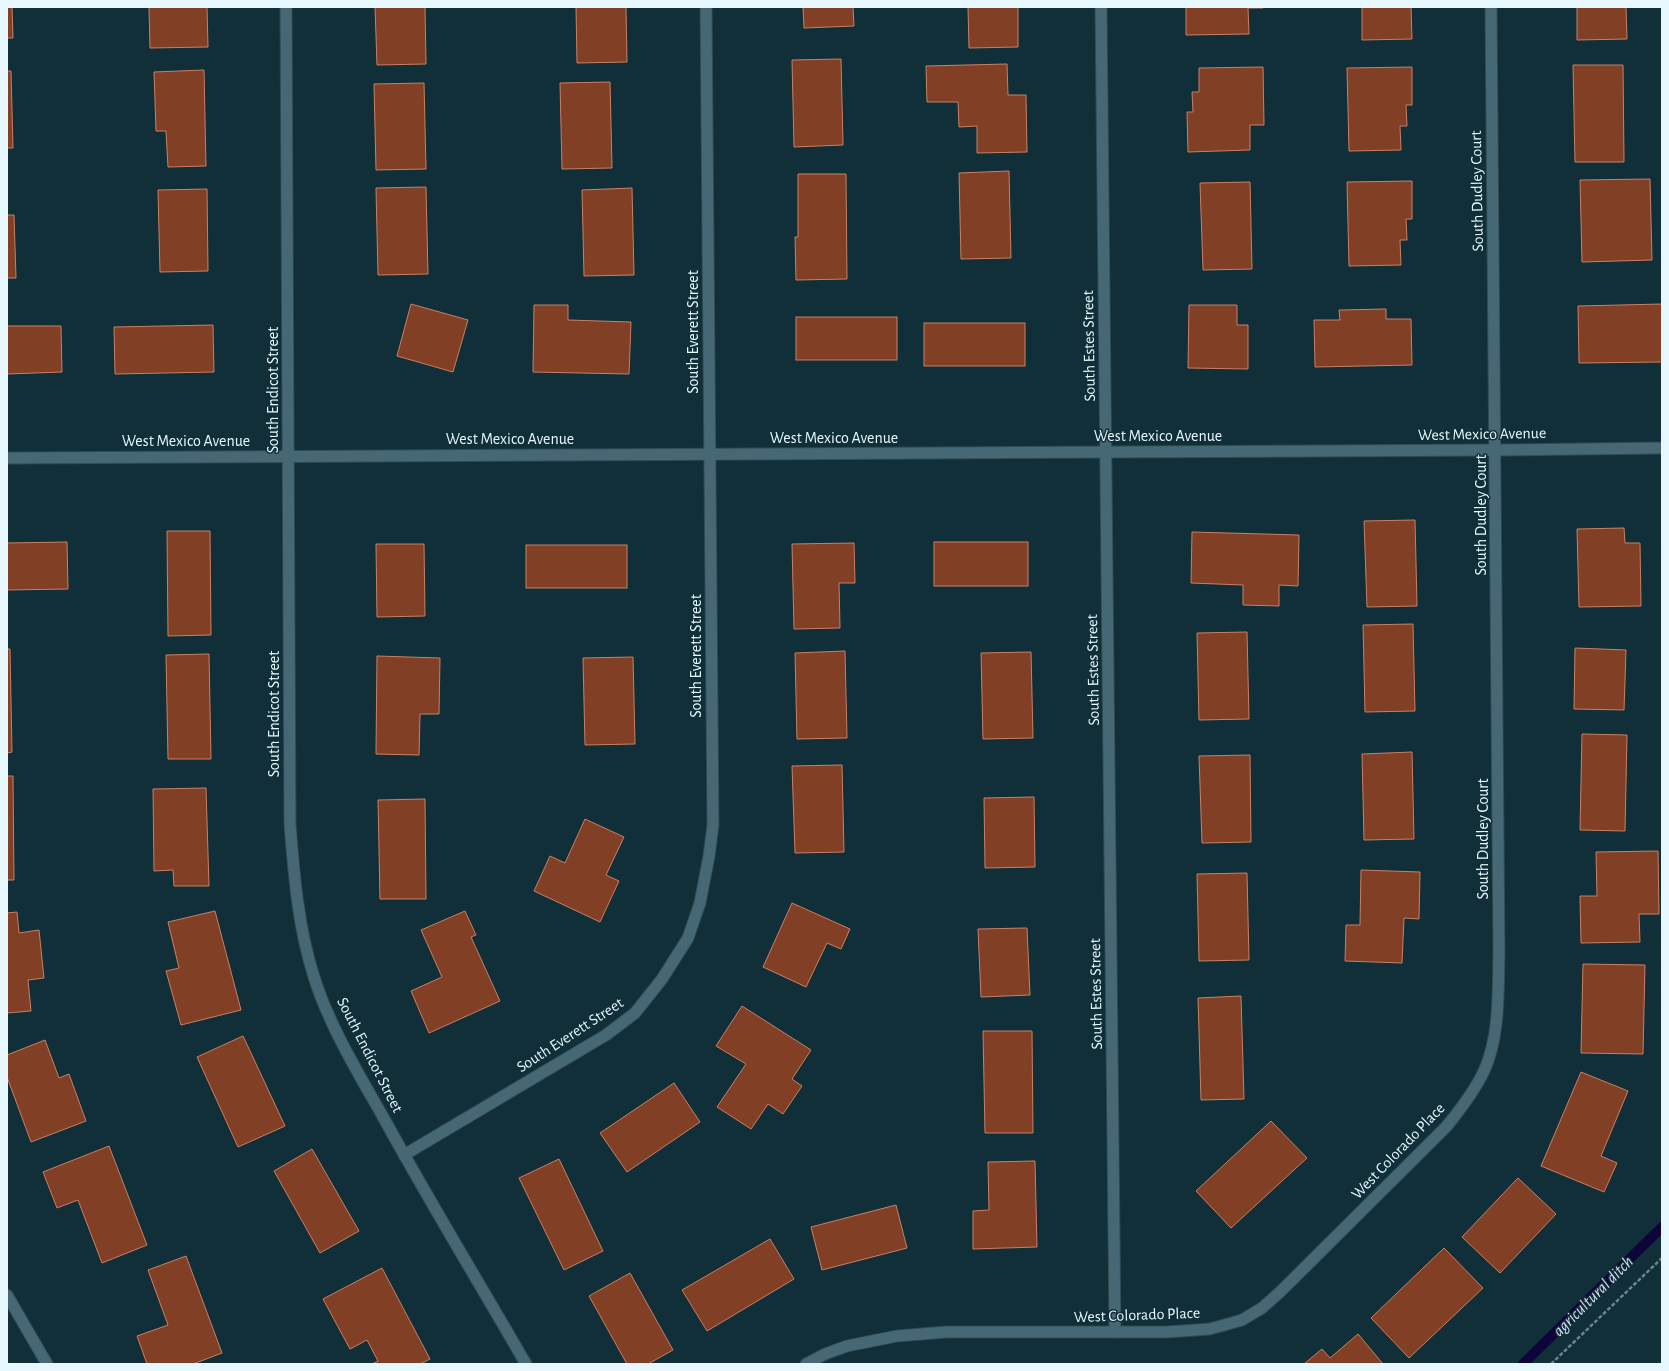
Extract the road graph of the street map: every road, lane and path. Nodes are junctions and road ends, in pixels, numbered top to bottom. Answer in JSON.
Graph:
{"nodes":[{"id":1,"x":286,"y":7,"type":"edge"},
{"id":2,"x":706,"y":7,"type":"edge"},
{"id":3,"x":1101,"y":7,"type":"edge"},
{"id":4,"x":1491,"y":7,"type":"edge"},
{"id":5,"x":1662,"y":448,"type":"edge"},
{"id":6,"x":1496,"y":450,"type":"junction"},
{"id":7,"x":1106,"y":452,"type":"junction"},
{"id":8,"x":710,"y":455,"type":"junction"},
{"id":9,"x":289,"y":456,"type":"junction"},
{"id":10,"x":7,"y":458,"type":"edge"},
{"id":11,"x":1496,"y":1022,"type":"joint"},
{"id":12,"x":404,"y":1155,"type":"junction"},
{"id":13,"x":1662,"y":1258,"type":"edge"},
{"id":14,"x":7,"y":1295,"type":"edge"},
{"id":15,"x":1115,"y":1332,"type":"junction"},
{"id":16,"x":47,"y":1364,"type":"edge"},
{"id":17,"x":526,"y":1364,"type":"edge"},
{"id":18,"x":806,"y":1364,"type":"edge"},
{"id":19,"x":1551,"y":1364,"type":"edge"}],
"edges":[{"from":1,"to":9,"type":"street","name":"South Endicot Street"},
{"from":2,"to":8,"type":"street","name":"South Everett Street"},
{"from":3,"to":7,"type":"street","name":"South Estes Street"},
{"from":4,"to":6,"type":"street","name":"South Dudley Court"},
{"from":5,"to":6,"type":"street","name":"West Mexico Avenue"},
{"from":6,"to":7,"type":"street","name":"West Mexico Avenue"},
{"from":6,"to":11,"type":"street","name":"South Dudley Court"},
{"from":7,"to":8,"type":"street","name":"West Mexico Avenue"},
{"from":7,"to":15,"type":"street","name":"South Estes Street"},
{"from":8,"to":9,"type":"street","name":"West Mexico Avenue"},
{"from":8,"to":12,"type":"street","name":"South Everett Street"},
{"from":9,"to":10,"type":"street","name":"West Mexico Avenue"},
{"from":9,"to":12,"type":"street","name":"South Endicot Street"},
{"from":11,"to":15,"type":"street","name":"West Colorado Place"},
{"from":12,"to":17,"type":"street","name":"South Endicot Street"},
{"from":13,"to":19,"type":"path"},
{"from":14,"to":16,"type":"street"},
{"from":15,"to":18,"type":"street","name":"West Colorado Place"}]}
